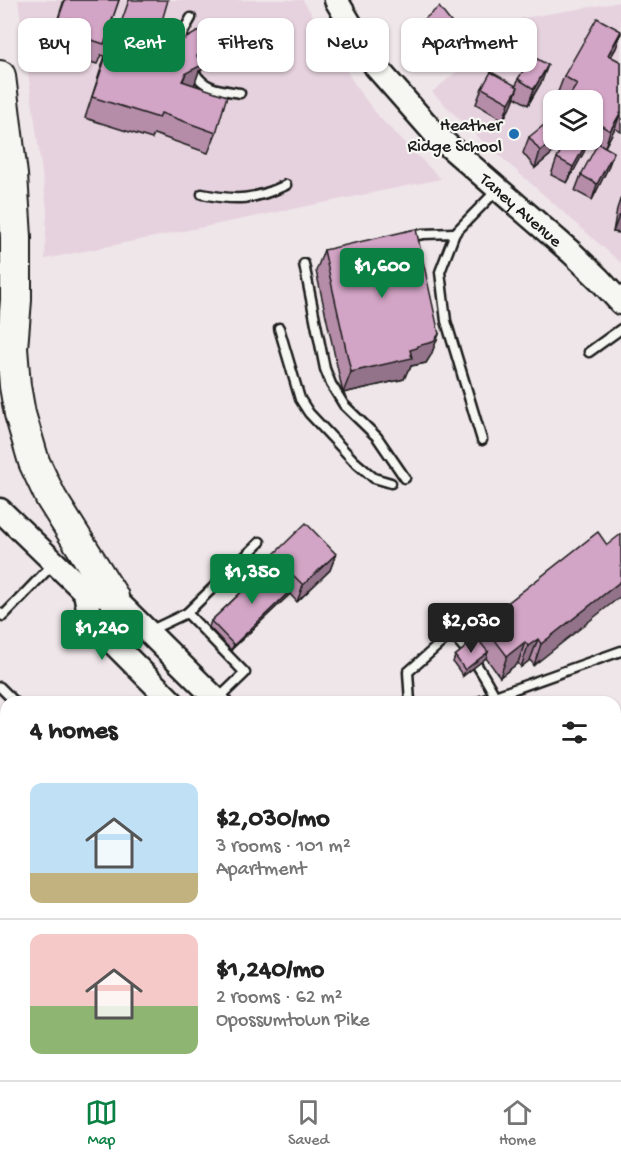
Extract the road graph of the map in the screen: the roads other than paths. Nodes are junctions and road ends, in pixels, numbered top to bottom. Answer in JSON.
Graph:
{"nodes":[{"id":1,"x":336,"y":0,"type":"edge"},
{"id":2,"x":191,"y":18,"type":"dead end"},
{"id":3,"x":186,"y":55,"type":"edge"},
{"id":4,"x":195,"y":73,"type":"edge"},
{"id":5,"x":0,"y":76,"type":"edge"},
{"id":6,"x":240,"y":93,"type":"dead end"},
{"id":7,"x":286,"y":185,"type":"dead end"},
{"id":8,"x":497,"y":189,"type":"junction"},
{"id":9,"x":202,"y":194,"type":"dead end"},
{"id":10,"x":455,"y":233,"type":"junction"},
{"id":11,"x":405,"y":238,"type":"edge"},
{"id":12,"x":304,"y":264,"type":"dead end"},
{"id":13,"x":621,"y":303,"type":"edge"},
{"id":14,"x":279,"y":328,"type":"dead end"},
{"id":15,"x":621,"y":329,"type":"edge"},
{"id":16,"x":589,"y":352,"type":"dead end"},
{"id":17,"x":6,"y":358,"type":"edge"},
{"id":18,"x":482,"y":440,"type":"dead end"},
{"id":19,"x":405,"y":477,"type":"dead end"},
{"id":20,"x":391,"y":483,"type":"dead end"},
{"id":21,"x":0,"y":510,"type":"edge"},
{"id":22,"x":260,"y":542,"type":"dead end"},
{"id":23,"x":54,"y":562,"type":"junction"},
{"id":24,"x":99,"y":595,"type":"junction"},
{"id":25,"x":187,"y":613,"type":"junction"},
{"id":26,"x":1,"y":615,"type":"edge"},
{"id":27,"x":148,"y":632,"type":"junction"},
{"id":28,"x":621,"y":651,"type":"edge"},
{"id":29,"x":166,"y":696,"type":"edge"},
{"id":30,"x":212,"y":696,"type":"edge"},
{"id":31,"x":222,"y":696,"type":"edge"},
{"id":32,"x":410,"y":696,"type":"edge"},
{"id":33,"x":495,"y":696,"type":"joint"}],
"edges":[{"from":1,"to":8,"type":"street","name":"Taney Avenue"},
{"from":2,"to":3,"type":"lane"},
{"from":4,"to":6,"type":"lane"},
{"from":5,"to":17,"type":"highway"},
{"from":7,"to":9,"type":"lane"},
{"from":8,"to":10,"type":"lane"},
{"from":8,"to":13,"type":"street","name":"Taney Avenue"},
{"from":10,"to":11,"type":"lane"},
{"from":10,"to":18,"type":"lane"},
{"from":12,"to":19,"type":"lane"},
{"from":14,"to":20,"type":"lane"},
{"from":15,"to":16,"type":"lane"},
{"from":17,"to":24,"type":"highway"},
{"from":21,"to":23,"type":"street"},
{"from":22,"to":25,"type":"lane"},
{"from":23,"to":24,"type":"street"},
{"from":23,"to":26,"type":"lane"},
{"from":24,"to":27,"type":"street"},
{"from":24,"to":29,"type":"street"},
{"from":25,"to":27,"type":"lane"},
{"from":25,"to":31,"type":"lane"},
{"from":27,"to":30,"type":"street"},
{"from":28,"to":33,"type":"lane"},
{"from":32,"to":33,"type":"lane"}]}
